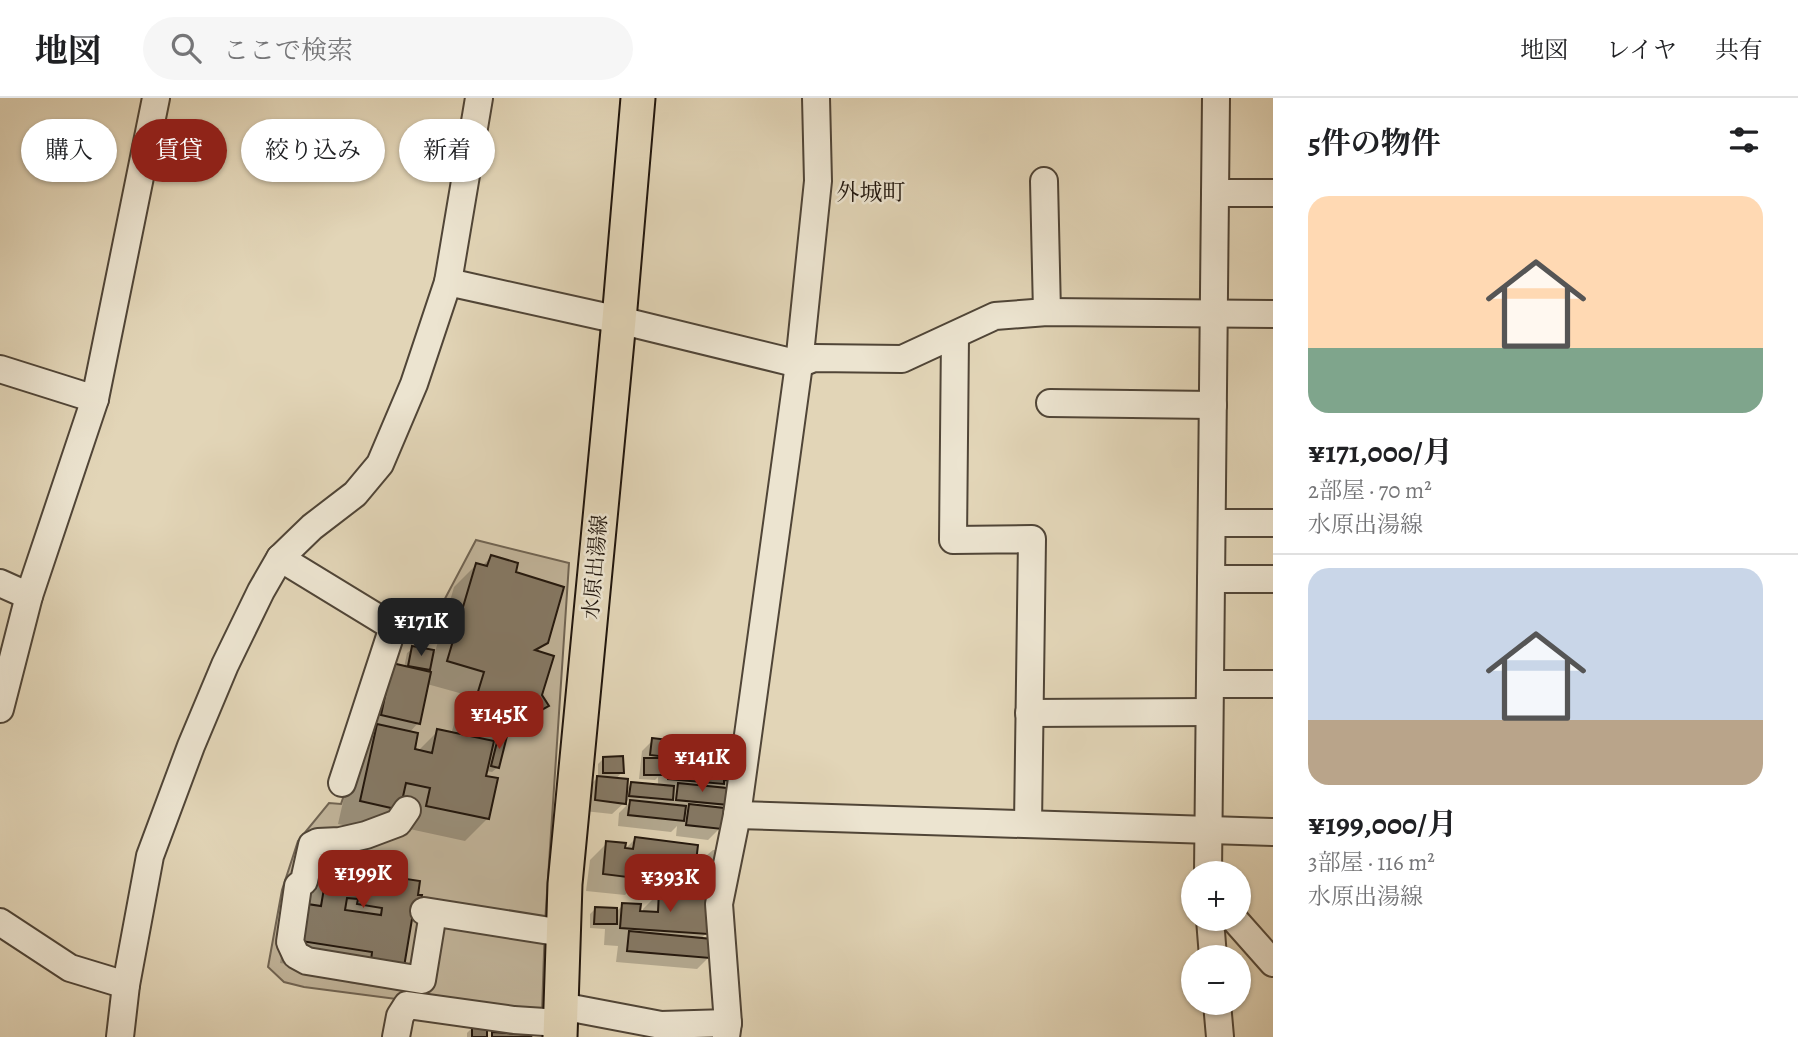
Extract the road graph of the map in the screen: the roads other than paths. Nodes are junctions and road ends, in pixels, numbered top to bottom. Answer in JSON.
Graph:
{"nodes":[{"id":1,"x":156,"y":98,"type":"edge"},
{"id":2,"x":479,"y":98,"type":"edge"},
{"id":3,"x":638,"y":98,"type":"edge"},
{"id":4,"x":816,"y":98,"type":"edge"},
{"id":5,"x":1216,"y":98,"type":"edge"},
{"id":6,"x":1044,"y":181,"type":"dead end"},
{"id":7,"x":1215,"y":193,"type":"junction"},
{"id":8,"x":1273,"y":193,"type":"edge"},
{"id":9,"x":448,"y":282,"type":"junction"},
{"id":10,"x":1047,"y":312,"type":"junction"},
{"id":11,"x":1213,"y":312,"type":"junction"},
{"id":12,"x":1273,"y":314,"type":"edge"},
{"id":13,"x":619,"y":320,"type":"junction"},
{"id":14,"x":955,"y":336,"type":"junction"},
{"id":15,"x":799,"y":364,"type":"junction"},
{"id":16,"x":0,"y":369,"type":"edge"},
{"id":17,"x":94,"y":399,"type":"junction"},
{"id":18,"x":1050,"y":403,"type":"dead end"},
{"id":19,"x":1213,"y":405,"type":"junction"},
{"id":20,"x":1212,"y":523,"type":"junction"},
{"id":21,"x":1273,"y":523,"type":"edge"},
{"id":22,"x":280,"y":558,"type":"junction"},
{"id":23,"x":1211,"y":579,"type":"junction"},
{"id":24,"x":1273,"y":579,"type":"edge"},
{"id":25,"x":0,"y":583,"type":"edge"},
{"id":26,"x":29,"y":596,"type":"junction"},
{"id":27,"x":1210,"y":684,"type":"junction"},
{"id":28,"x":1273,"y":684,"type":"edge"},
{"id":29,"x":0,"y":709,"type":"edge"},
{"id":30,"x":1209,"y":712,"type":"junction"},
{"id":31,"x":1028,"y":713,"type":"junction"},
{"id":32,"x":342,"y":783,"type":"dead end"},
{"id":33,"x":407,"y":810,"type":"dead end"},
{"id":34,"x":737,"y":814,"type":"junction"},
{"id":35,"x":1028,"y":824,"type":"junction"},
{"id":36,"x":1208,"y":831,"type":"junction"},
{"id":37,"x":1273,"y":832,"type":"edge"},
{"id":38,"x":1208,"y":861,"type":"edge"},
{"id":39,"x":0,"y":922,"type":"edge"},
{"id":40,"x":1245,"y":931,"type":"edge"},
{"id":41,"x":563,"y":933,"type":"junction"},
{"id":42,"x":1273,"y":963,"type":"edge"},
{"id":43,"x":127,"y":985,"type":"junction"},
{"id":44,"x":1218,"y":1015,"type":"edge"},
{"id":45,"x":560,"y":1022,"type":"edge"},
{"id":46,"x":727,"y":1030,"type":"edge"},
{"id":47,"x":120,"y":1037,"type":"edge"},
{"id":48,"x":396,"y":1037,"type":"edge"},
{"id":49,"x":1220,"y":1037,"type":"edge"}],
"edges":[{"from":1,"to":17,"type":"street"},
{"from":2,"to":9,"type":"street"},
{"from":3,"to":13,"type":"main road","name":"水原出湯線"},
{"from":4,"to":15,"type":"street"},
{"from":5,"to":7,"type":"street"},
{"from":6,"to":10,"type":"street"},
{"from":7,"to":8,"type":"street"},
{"from":7,"to":11,"type":"street"},
{"from":9,"to":13,"type":"street"},
{"from":9,"to":22,"type":"street"},
{"from":10,"to":11,"type":"street"},
{"from":10,"to":14,"type":"street"},
{"from":11,"to":12,"type":"street"},
{"from":11,"to":19,"type":"street"},
{"from":13,"to":15,"type":"street"},
{"from":13,"to":41,"type":"main road","name":"水原出湯線"},
{"from":14,"to":15,"type":"street"},
{"from":14,"to":31,"type":"street"},
{"from":15,"to":34,"type":"street"},
{"from":16,"to":17,"type":"street"},
{"from":17,"to":26,"type":"street"},
{"from":18,"to":19,"type":"street"},
{"from":19,"to":20,"type":"street"},
{"from":20,"to":21,"type":"street"},
{"from":20,"to":23,"type":"street"},
{"from":22,"to":32,"type":"street"},
{"from":22,"to":43,"type":"street"},
{"from":23,"to":24,"type":"street"},
{"from":23,"to":27,"type":"street"},
{"from":25,"to":26,"type":"street"},
{"from":26,"to":29,"type":"street"},
{"from":27,"to":28,"type":"street"},
{"from":27,"to":30,"type":"street"},
{"from":30,"to":31,"type":"street"},
{"from":30,"to":36,"type":"street"},
{"from":31,"to":35,"type":"street"},
{"from":33,"to":41,"type":"street"},
{"from":34,"to":35,"type":"street"},
{"from":34,"to":46,"type":"street"},
{"from":35,"to":36,"type":"street"},
{"from":36,"to":37,"type":"street"},
{"from":36,"to":38,"type":"street"},
{"from":39,"to":43,"type":"street"},
{"from":40,"to":42,"type":"street"},
{"from":41,"to":45,"type":"main road","name":"水原出湯線"},
{"from":43,"to":47,"type":"street"},
{"from":44,"to":49,"type":"street"},
{"from":45,"to":46,"type":"street"},
{"from":45,"to":48,"type":"street"}]}
